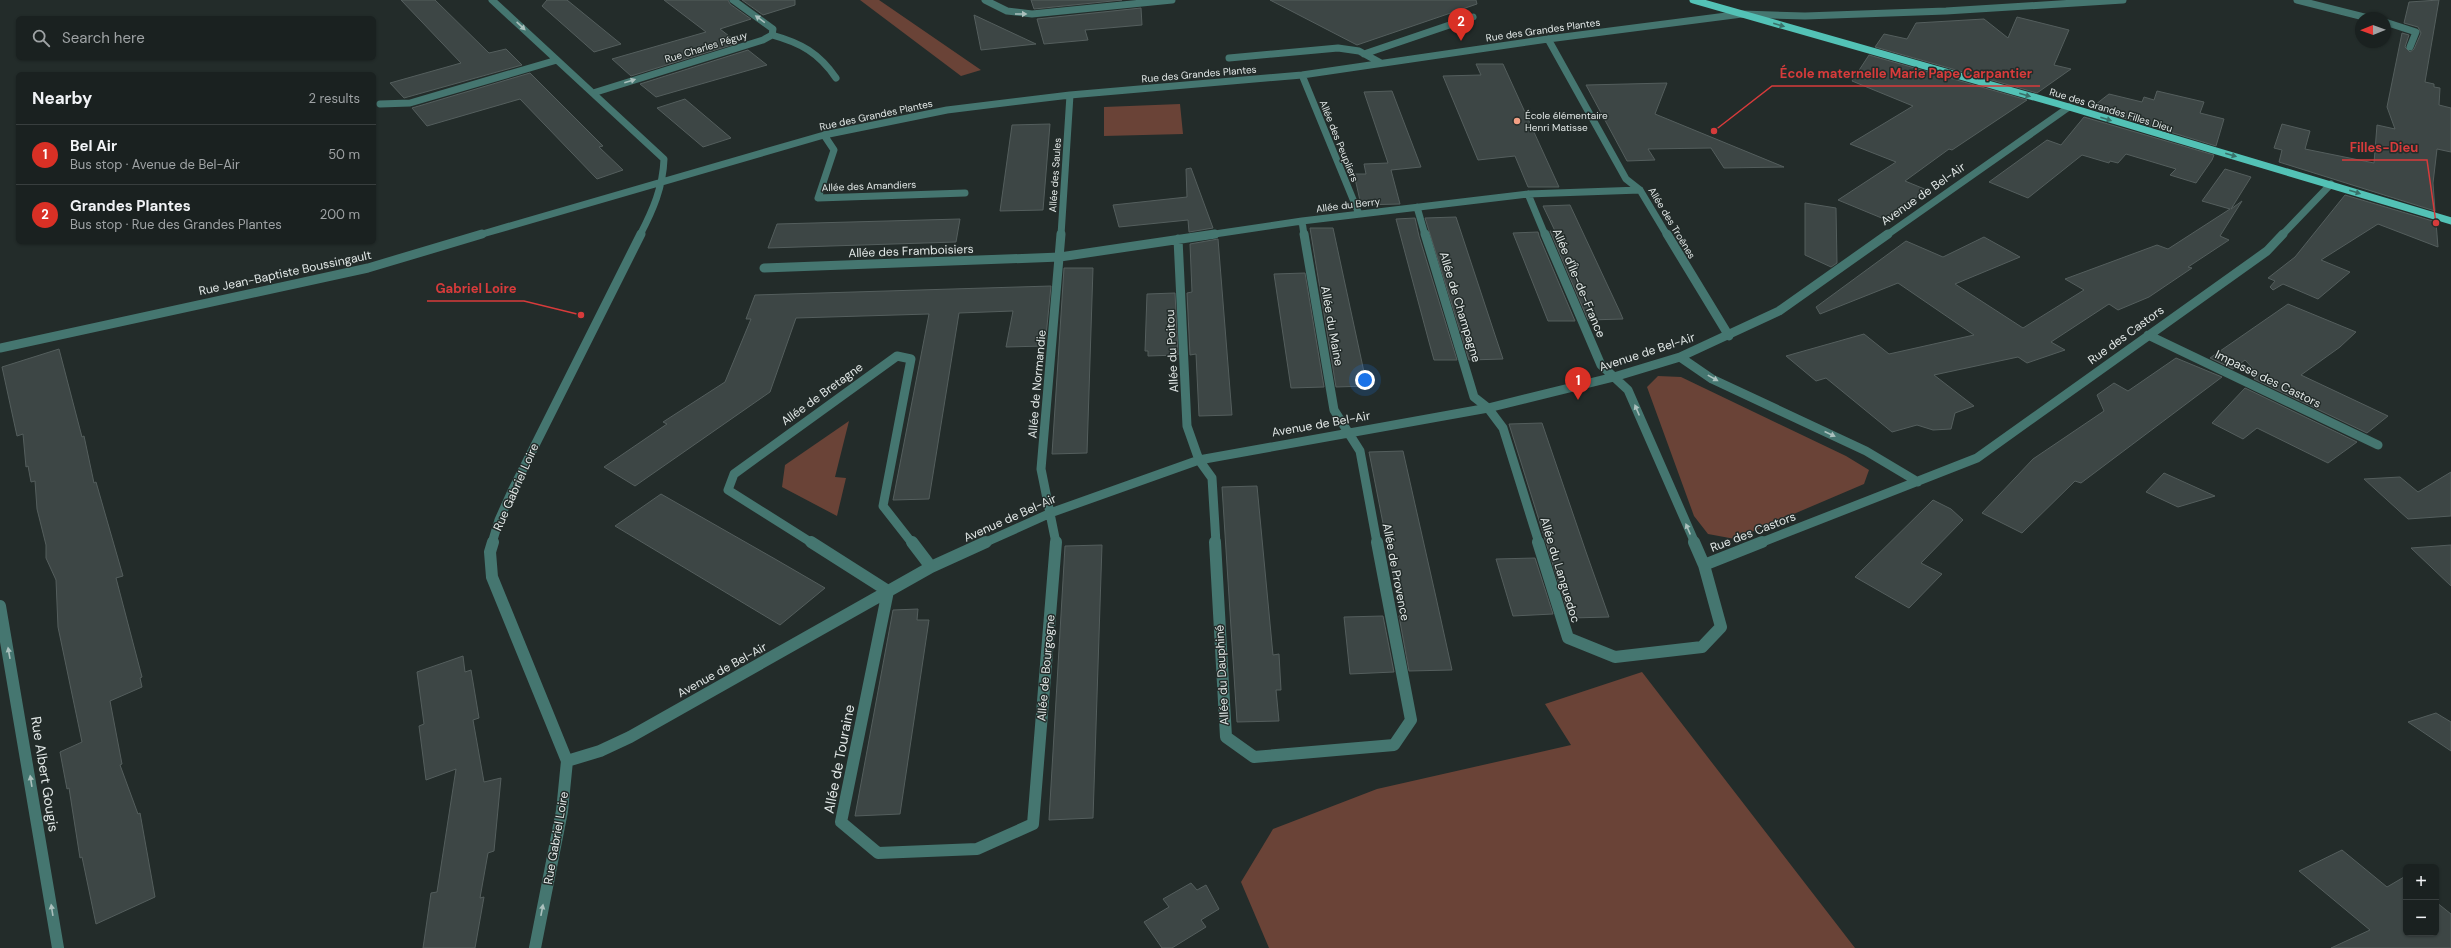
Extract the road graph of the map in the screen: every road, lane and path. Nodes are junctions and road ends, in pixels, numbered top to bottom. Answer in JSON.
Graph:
{"nodes":[{"id":1,"x":502,"y":0,"type":"edge"},
{"id":2,"x":733,"y":0,"type":"edge"},
{"id":3,"x":985,"y":0,"type":"edge"},
{"id":4,"x":1172,"y":0,"type":"edge"},
{"id":5,"x":1693,"y":0,"type":"edge"},
{"id":6,"x":2123,"y":0,"type":"edge"},
{"id":7,"x":2297,"y":0,"type":"edge"},
{"id":8,"x":493,"y":1,"type":"edge"},
{"id":9,"x":1742,"y":14,"type":"junction"},
{"id":10,"x":2355,"y":15,"type":"edge"},
{"id":11,"x":1472,"y":17,"type":"dead end"},
{"id":12,"x":2391,"y":24,"type":"edge"},
{"id":13,"x":772,"y":35,"type":"junction"},
{"id":14,"x":1548,"y":39,"type":"junction"},
{"id":15,"x":2410,"y":47,"type":"dead end"},
{"id":16,"x":1364,"y":54,"type":"junction"},
{"id":17,"x":1229,"y":58,"type":"dead end"},
{"id":18,"x":558,"y":60,"type":"junction"},
{"id":19,"x":1381,"y":63,"type":"junction"},
{"id":20,"x":1302,"y":75,"type":"junction"},
{"id":21,"x":836,"y":78,"type":"dead end"},
{"id":22,"x":593,"y":92,"type":"junction"},
{"id":23,"x":1070,"y":95,"type":"junction"},
{"id":24,"x":380,"y":104,"type":"dead end"},
{"id":25,"x":2069,"y":107,"type":"junction"},
{"id":26,"x":824,"y":135,"type":"junction"},
{"id":27,"x":663,"y":180,"type":"junction"},
{"id":28,"x":2331,"y":184,"type":"junction"},
{"id":29,"x":1640,"y":190,"type":"junction"},
{"id":30,"x":966,"y":193,"type":"dead end"},
{"id":31,"x":1528,"y":194,"type":"junction"},
{"id":32,"x":1417,"y":207,"type":"junction"},
{"id":33,"x":1358,"y":214,"type":"junction"},
{"id":34,"x":1302,"y":221,"type":"junction"},
{"id":35,"x":2451,"y":221,"type":"edge"},
{"id":36,"x":1178,"y":239,"type":"junction"},
{"id":37,"x":1060,"y":257,"type":"junction"},
{"id":38,"x":764,"y":268,"type":"dead end"},
{"id":39,"x":2148,"y":335,"type":"junction"},
{"id":40,"x":1728,"y":336,"type":"junction"},
{"id":41,"x":0,"y":348,"type":"edge"},
{"id":42,"x":1680,"y":357,"type":"junction"},
{"id":43,"x":1614,"y":377,"type":"junction"},
{"id":44,"x":1488,"y":408,"type":"junction"},
{"id":45,"x":1348,"y":432,"type":"junction"},
{"id":46,"x":2378,"y":445,"type":"dead end"},
{"id":47,"x":1199,"y":460,"type":"junction"},
{"id":48,"x":1918,"y":482,"type":"junction"},
{"id":49,"x":1052,"y":512,"type":"junction"},
{"id":50,"x":1704,"y":565,"type":"junction"},
{"id":51,"x":931,"y":567,"type":"junction"},
{"id":52,"x":888,"y":591,"type":"junction"},
{"id":53,"x":0,"y":606,"type":"edge"},
{"id":54,"x":3,"y":636,"type":"edge"},
{"id":55,"x":1411,"y":720,"type":"joint"},
{"id":56,"x":567,"y":760,"type":"junction"},
{"id":57,"x":1034,"y":824,"type":"joint"},
{"id":58,"x":58,"y":948,"type":"edge"},
{"id":59,"x":535,"y":948,"type":"edge"}],
"edges":[{"from":1,"to":8,"type":"street"},
{"from":13,"to":2,"type":"street","name":"Rue Charles Péguy","one_way":true},
{"from":3,"to":4,"type":"street","one_way":true},
{"from":5,"to":9,"type":"main road","name":"Rue des Grandes Filles Dieu"},
{"from":6,"to":9,"type":"street","name":"Rue des Grandes Plantes"},
{"from":7,"to":10,"type":"street"},
{"from":8,"to":18,"type":"street","one_way":true},
{"from":9,"to":14,"type":"street","name":"Rue des Grandes Plantes"},
{"from":9,"to":25,"type":"main road","name":"Rue des Grandes Filles Dieu","one_way":true},
{"from":11,"to":16,"type":"street"},
{"from":12,"to":15,"type":"street"},
{"from":13,"to":21,"type":"street"},
{"from":22,"to":13,"type":"street","name":"Rue Charles Péguy","one_way":true},
{"from":14,"to":19,"type":"street","name":"Rue des Grandes Plantes"},
{"from":14,"to":29,"type":"street","name":"Allée des Troënes"},
{"from":16,"to":17,"type":"street"},
{"from":16,"to":19,"type":"street"},
{"from":18,"to":22,"type":"street"},
{"from":18,"to":24,"type":"street"},
{"from":19,"to":20,"type":"street","name":"Rue des Grandes Plantes"},
{"from":20,"to":23,"type":"street","name":"Rue des Grandes Plantes"},
{"from":20,"to":33,"type":"street","name":"Allée des Peupliers"},
{"from":22,"to":27,"type":"street"},
{"from":23,"to":26,"type":"street","name":"Rue des Grandes Plantes"},
{"from":23,"to":37,"type":"street","name":"Allée des Saules"},
{"from":25,"to":28,"type":"main road","name":"Rue des Grandes Filles Dieu","one_way":true},
{"from":25,"to":40,"type":"street","name":"Avenue de Bel-Air"},
{"from":26,"to":27,"type":"street","name":"Rue des Grandes Plantes"},
{"from":26,"to":30,"type":"street","name":"Allée des Amandiers"},
{"from":27,"to":41,"type":"street","name":"Rue Jean-Baptiste Boussingault"},
{"from":27,"to":56,"type":"street","name":"Rue Gabriel Loire"},
{"from":28,"to":35,"type":"main road","name":"Rue des Grandes Filles Dieu","one_way":true},
{"from":28,"to":39,"type":"street","name":"Rue des Castors"},
{"from":29,"to":31,"type":"street","name":"Allée du Berry"},
{"from":29,"to":40,"type":"street","name":"Allée des Troënes"},
{"from":31,"to":32,"type":"street","name":"Allée du Berry"},
{"from":31,"to":43,"type":"street","name":"Allée d'Île-de-France"},
{"from":32,"to":33,"type":"street","name":"Allée du Berry"},
{"from":32,"to":44,"type":"street","name":"Allée de Champagne"},
{"from":33,"to":34,"type":"street","name":"Allée du Berry"},
{"from":34,"to":36,"type":"street","name":"Allée du Berry"},
{"from":34,"to":45,"type":"street","name":"Allée du Maine"},
{"from":36,"to":37,"type":"street","name":"Allée du Berry"},
{"from":36,"to":47,"type":"street","name":"Allée du Poitou"},
{"from":37,"to":38,"type":"street","name":"Allée des Framboisiers"},
{"from":37,"to":49,"type":"street","name":"Allée de Normandie"},
{"from":39,"to":46,"type":"street","name":"Impasse des Castors"},
{"from":39,"to":48,"type":"street","name":"Rue des Castors"},
{"from":40,"to":42,"type":"street","name":"Avenue de Bel-Air"},
{"from":42,"to":43,"type":"street","name":"Avenue de Bel-Air"},
{"from":42,"to":48,"type":"street","one_way":true},
{"from":43,"to":44,"type":"street","name":"Avenue de Bel-Air"},
{"from":50,"to":43,"type":"street","name":"Rue des Castors","one_way":true},
{"from":44,"to":45,"type":"street","name":"Avenue de Bel-Air"},
{"from":44,"to":50,"type":"street","name":"Allée du Languedoc"},
{"from":45,"to":47,"type":"street","name":"Avenue de Bel-Air"},
{"from":45,"to":55,"type":"street","name":"Allée de Provence"},
{"from":47,"to":49,"type":"street","name":"Avenue de Bel-Air"},
{"from":47,"to":55,"type":"street","name":"Allée du Dauphiné"},
{"from":48,"to":50,"type":"street","name":"Rue des Castors"},
{"from":49,"to":51,"type":"street","name":"Avenue de Bel-Air"},
{"from":49,"to":57,"type":"street","name":"Allée de Bourgogne"},
{"from":51,"to":52,"type":"street","name":"Avenue de Bel-Air"},
{"from":51,"to":52,"type":"street","name":"Allée de Bretagne"},
{"from":52,"to":56,"type":"street","name":"Avenue de Bel-Air"},
{"from":52,"to":57,"type":"street","name":"Allée de Touraine"},
{"from":53,"to":54,"type":"street","name":"Rue Albert Gougis"},
{"from":58,"to":54,"type":"street","name":"Rue Albert Gougis","one_way":true},
{"from":59,"to":56,"type":"street","name":"Rue Gabriel Loire","one_way":true}]}
